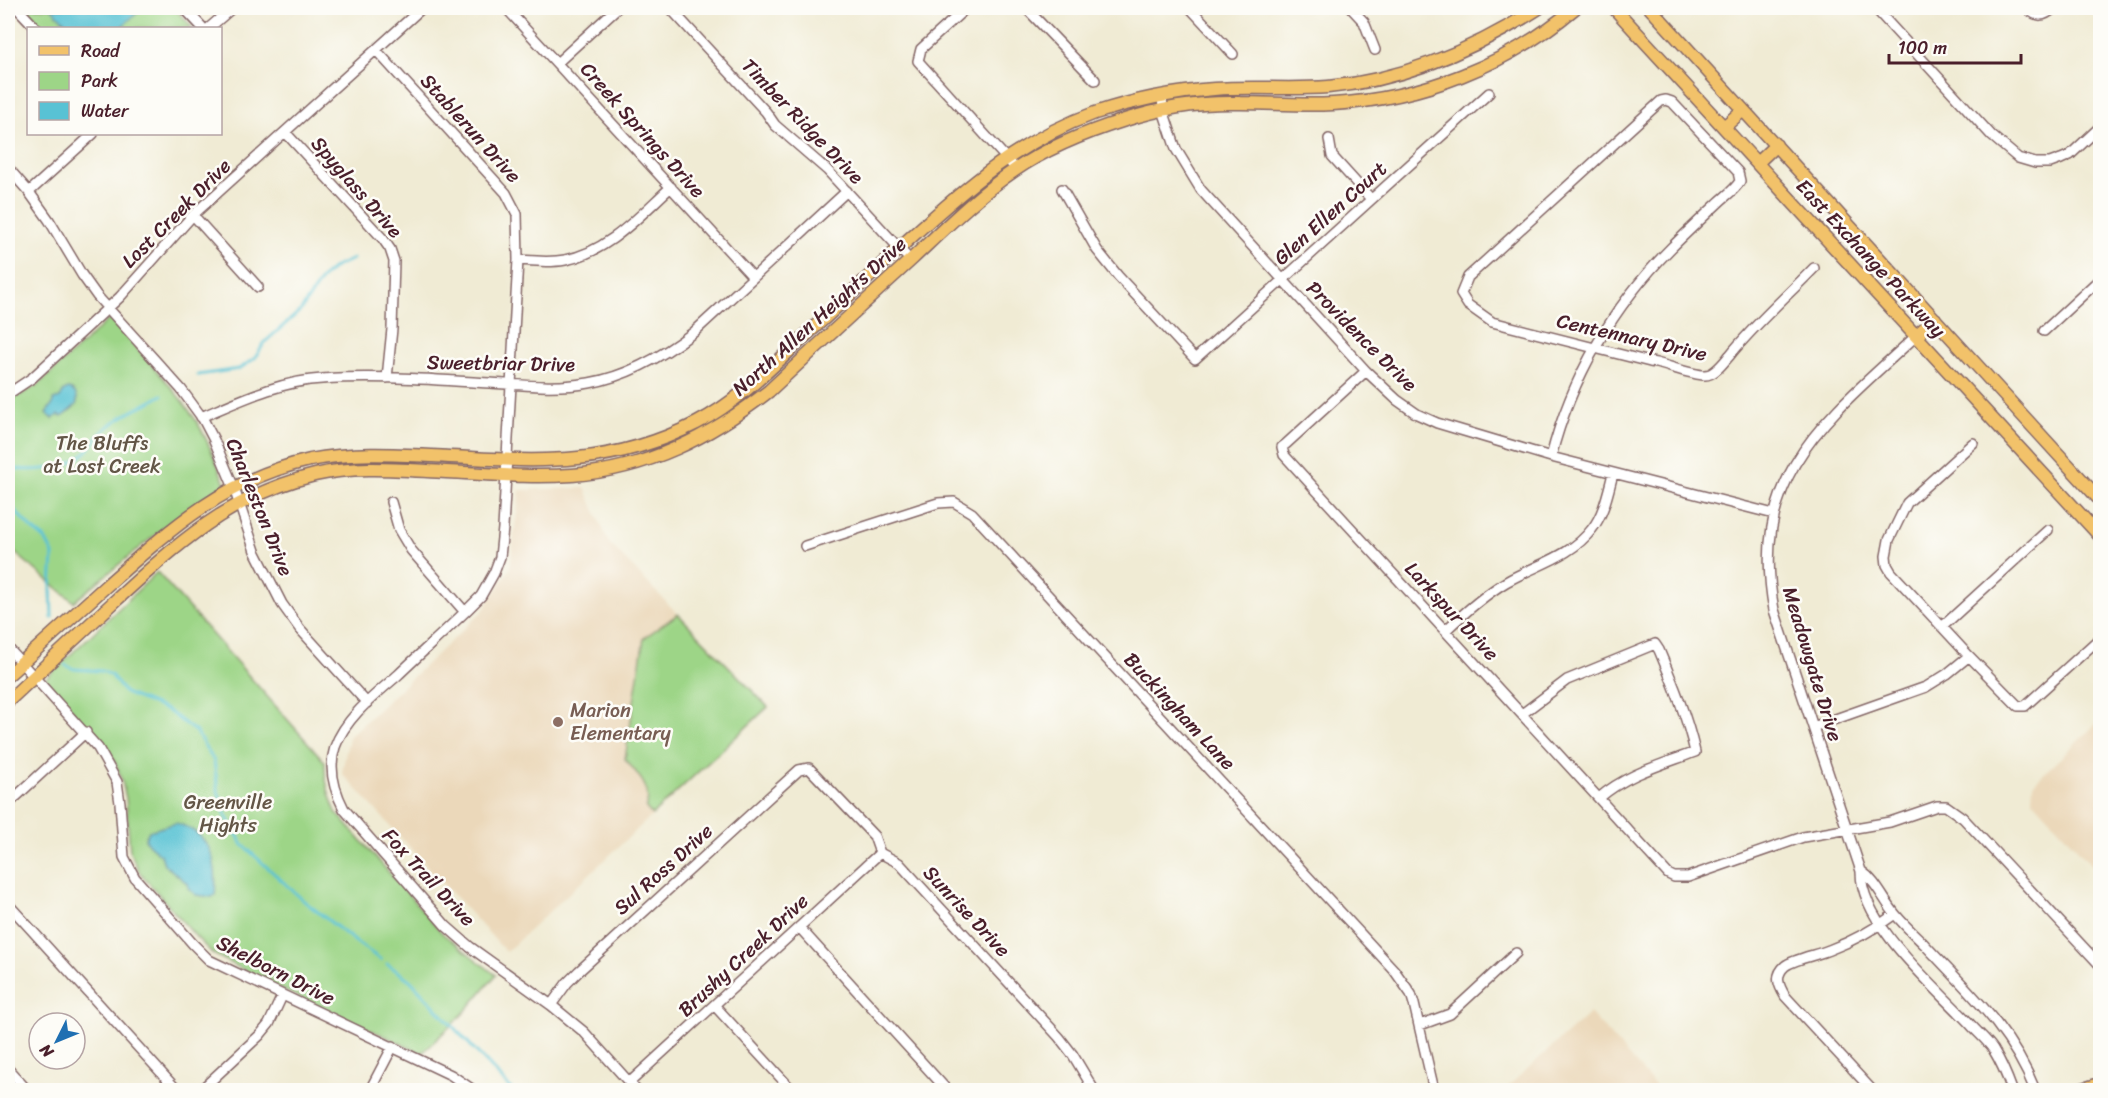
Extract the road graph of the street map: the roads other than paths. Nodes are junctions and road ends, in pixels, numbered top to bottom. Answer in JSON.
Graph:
{"nodes":[{"id":1,"x":17,"y":8,"type":"edge"},
{"id":2,"x":184,"y":8,"type":"edge"},
{"id":3,"x":232,"y":8,"type":"edge"},
{"id":4,"x":422,"y":8,"type":"edge"},
{"id":5,"x":506,"y":8,"type":"edge"},
{"id":6,"x":617,"y":8,"type":"edge"},
{"id":7,"x":670,"y":8,"type":"edge"},
{"id":8,"x":966,"y":8,"type":"edge"},
{"id":9,"x":1026,"y":8,"type":"edge"},
{"id":10,"x":1190,"y":8,"type":"edge"},
{"id":11,"x":1351,"y":8,"type":"edge"},
{"id":12,"x":1539,"y":8,"type":"edge"},
{"id":13,"x":1575,"y":8,"type":"edge"},
{"id":14,"x":1614,"y":8,"type":"edge"},
{"id":15,"x":1650,"y":8,"type":"edge"},
{"id":16,"x":1875,"y":8,"type":"edge"},
{"id":17,"x":2027,"y":8,"type":"edge"},
{"id":18,"x":2054,"y":8,"type":"edge"},
{"id":19,"x":35,"y":27,"type":"edge"},
{"id":20,"x":202,"y":27,"type":"edge"},
{"id":21,"x":210,"y":27,"type":"edge"},
{"id":22,"x":376,"y":50,"type":"junction"},
{"id":23,"x":1375,"y":50,"type":"dead end"},
{"id":24,"x":1233,"y":54,"type":"dead end"},
{"id":25,"x":557,"y":63,"type":"junction"},
{"id":26,"x":1095,"y":80,"type":"dead end"},
{"id":27,"x":1490,"y":93,"type":"dead end"},
{"id":28,"x":1162,"y":95,"type":"junction"},
{"id":29,"x":1163,"y":110,"type":"junction"},
{"id":30,"x":1743,"y":110,"type":"junction"},
{"id":31,"x":1724,"y":127,"type":"junction"},
{"id":32,"x":2100,"y":127,"type":"edge"},
{"id":33,"x":285,"y":132,"type":"junction"},
{"id":34,"x":92,"y":135,"type":"edge"},
{"id":35,"x":1329,"y":139,"type":"dead end"},
{"id":36,"x":1776,"y":145,"type":"junction"},
{"id":37,"x":1006,"y":158,"type":"junction"},
{"id":38,"x":1757,"y":163,"type":"junction"},
{"id":39,"x":8,"y":168,"type":"edge"},
{"id":40,"x":1016,"y":169,"type":"junction"},
{"id":41,"x":671,"y":187,"type":"junction"},
{"id":42,"x":1062,"y":189,"type":"dead end"},
{"id":43,"x":847,"y":191,"type":"junction"},
{"id":44,"x":29,"y":192,"type":"junction"},
{"id":45,"x":1371,"y":200,"type":"junction"},
{"id":46,"x":193,"y":216,"type":"junction"},
{"id":47,"x":899,"y":248,"type":"junction"},
{"id":48,"x":518,"y":260,"type":"junction"},
{"id":49,"x":910,"y":260,"type":"junction"},
{"id":50,"x":1814,"y":268,"type":"dead end"},
{"id":51,"x":753,"y":277,"type":"junction"},
{"id":52,"x":2100,"y":279,"type":"edge"},
{"id":53,"x":1282,"y":280,"type":"junction"},
{"id":54,"x":258,"y":287,"type":"dead end"},
{"id":55,"x":109,"y":307,"type":"junction"},
{"id":56,"x":1935,"y":318,"type":"junction"},
{"id":57,"x":2044,"y":331,"type":"dead end"},
{"id":58,"x":1916,"y":336,"type":"junction"},
{"id":59,"x":1595,"y":348,"type":"junction"},
{"id":60,"x":1366,"y":372,"type":"junction"},
{"id":61,"x":387,"y":378,"type":"junction"},
{"id":62,"x":511,"y":384,"type":"junction"},
{"id":63,"x":8,"y":394,"type":"edge"},
{"id":64,"x":201,"y":417,"type":"junction"},
{"id":65,"x":1973,"y":443,"type":"dead end"},
{"id":66,"x":1551,"y":457,"type":"junction"},
{"id":67,"x":508,"y":459,"type":"junction"},
{"id":68,"x":1613,"y":474,"type":"junction"},
{"id":69,"x":507,"y":475,"type":"junction"},
{"id":70,"x":234,"y":488,"type":"junction"},
{"id":71,"x":2100,"y":500,"type":"edge"},
{"id":72,"x":391,"y":502,"type":"dead end"},
{"id":73,"x":239,"y":503,"type":"junction"},
{"id":74,"x":1774,"y":514,"type":"junction"},
{"id":75,"x":2048,"y":530,"type":"dead end"},
{"id":76,"x":2100,"y":536,"type":"edge"},
{"id":77,"x":805,"y":546,"type":"dead end"},
{"id":78,"x":465,"y":612,"type":"junction"},
{"id":79,"x":1942,"y":627,"type":"junction"},
{"id":80,"x":1445,"y":631,"type":"junction"},
{"id":81,"x":2100,"y":638,"type":"edge"},
{"id":82,"x":8,"y":648,"type":"edge"},
{"id":83,"x":1969,"y":656,"type":"junction"},
{"id":84,"x":21,"y":663,"type":"junction"},
{"id":85,"x":8,"y":675,"type":"edge"},
{"id":86,"x":34,"y":676,"type":"junction"},
{"id":87,"x":8,"y":700,"type":"edge"},
{"id":88,"x":367,"y":703,"type":"junction"},
{"id":89,"x":1522,"y":714,"type":"junction"},
{"id":90,"x":1813,"y":728,"type":"junction"},
{"id":91,"x":86,"y":732,"type":"junction"},
{"id":92,"x":805,"y":767,"type":"joint"},
{"id":93,"x":1599,"y":798,"type":"junction"},
{"id":94,"x":8,"y":804,"type":"edge"},
{"id":95,"x":1847,"y":829,"type":"junction"},
{"id":96,"x":880,"y":853,"type":"junction"},
{"id":97,"x":1861,"y":871,"type":"junction"},
{"id":98,"x":8,"y":904,"type":"edge"},
{"id":99,"x":1895,"y":914,"type":"junction"},
{"id":100,"x":1881,"y":925,"type":"junction"},
{"id":101,"x":799,"y":927,"type":"junction"},
{"id":102,"x":1516,"y":953,"type":"dead end"},
{"id":103,"x":2100,"y":965,"type":"edge"},
{"id":104,"x":282,"y":996,"type":"junction"},
{"id":105,"x":551,"y":1005,"type":"junction"},
{"id":106,"x":714,"y":1005,"type":"junction"},
{"id":107,"x":1420,"y":1025,"type":"junction"},
{"id":108,"x":393,"y":1046,"type":"junction"},
{"id":109,"x":8,"y":1070,"type":"edge"},
{"id":110,"x":2100,"y":1084,"type":"edge"},
{"id":111,"x":633,"y":1087,"type":"edge"},
{"id":112,"x":27,"y":1090,"type":"edge"},
{"id":113,"x":177,"y":1090,"type":"edge"},
{"id":114,"x":201,"y":1090,"type":"edge"},
{"id":115,"x":370,"y":1090,"type":"edge"},
{"id":116,"x":473,"y":1090,"type":"edge"},
{"id":117,"x":792,"y":1090,"type":"edge"},
{"id":118,"x":947,"y":1090,"type":"edge"},
{"id":119,"x":1094,"y":1090,"type":"edge"},
{"id":120,"x":1434,"y":1090,"type":"edge"},
{"id":121,"x":1872,"y":1090,"type":"edge"},
{"id":122,"x":2012,"y":1090,"type":"edge"},
{"id":123,"x":2035,"y":1090,"type":"edge"},
{"id":124,"x":2080,"y":1090,"type":"edge"}],
"edges":[{"from":1,"to":19,"type":"street"},
{"from":2,"to":20,"type":"street"},
{"from":3,"to":21,"type":"street"},
{"from":4,"to":22,"type":"street","name":"Lost Creek Drive"},
{"from":5,"to":25,"type":"street","name":"Creek Springs Drive"},
{"from":6,"to":25,"type":"street"},
{"from":7,"to":43,"type":"street","name":"Timber Ridge Drive"},
{"from":8,"to":37,"type":"street"},
{"from":9,"to":26,"type":"street"},
{"from":10,"to":24,"type":"street"},
{"from":11,"to":23,"type":"street"},
{"from":12,"to":28,"type":"main road","name":"North Allen Heights Drive"},
{"from":13,"to":29,"type":"main road","name":"North Allen Heights Drive"},
{"from":14,"to":31,"type":"main road","name":"East Exchange Parkway"},
{"from":15,"to":30,"type":"main road","name":"East Exchange Parkway"},
{"from":16,"to":32,"type":"street"},
{"from":17,"to":18,"type":"street"},
{"from":22,"to":33,"type":"street","name":"Lost Creek Drive"},
{"from":22,"to":48,"type":"street","name":"Stablerun Drive"},
{"from":25,"to":41,"type":"street","name":"Creek Springs Drive"},
{"from":27,"to":45,"type":"street","name":"Glen Ellen Court"},
{"from":28,"to":29,"type":"street","name":"Providence Drive"},
{"from":28,"to":37,"type":"main road","name":"North Allen Heights Drive"},
{"from":29,"to":40,"type":"main road","name":"North Allen Heights Drive"},
{"from":29,"to":53,"type":"street","name":"Providence Drive"},
{"from":30,"to":31,"type":"main road"},
{"from":30,"to":36,"type":"main road","name":"East Exchange Parkway"},
{"from":31,"to":38,"type":"main road","name":"East Exchange Parkway"},
{"from":33,"to":46,"type":"street","name":"Lost Creek Drive"},
{"from":33,"to":61,"type":"street","name":"Spyglass Drive"},
{"from":34,"to":44,"type":"street"},
{"from":35,"to":45,"type":"street"},
{"from":36,"to":38,"type":"main road"},
{"from":36,"to":56,"type":"main road","name":"East Exchange Parkway"},
{"from":37,"to":40,"type":"street"},
{"from":37,"to":47,"type":"main road","name":"North Allen Heights Drive"},
{"from":38,"to":58,"type":"main road","name":"East Exchange Parkway"},
{"from":39,"to":44,"type":"street","name":"Charleston Drive"},
{"from":40,"to":49,"type":"main road","name":"North Allen Heights Drive"},
{"from":41,"to":48,"type":"street"},
{"from":41,"to":51,"type":"street","name":"Creek Springs Drive"},
{"from":42,"to":53,"type":"street","name":"Glen Ellen Court"},
{"from":43,"to":47,"type":"street","name":"Timber Ridge Drive"},
{"from":43,"to":51,"type":"street","name":"Sweetbriar Drive"},
{"from":44,"to":55,"type":"street","name":"Charleston Drive"},
{"from":45,"to":53,"type":"street","name":"Glen Ellen Court"},
{"from":46,"to":54,"type":"street"},
{"from":46,"to":55,"type":"street","name":"Lost Creek Drive"},
{"from":47,"to":49,"type":"street","name":"Timber Ridge Drive"},
{"from":47,"to":67,"type":"main road","name":"North Allen Heights Drive"},
{"from":48,"to":62,"type":"street","name":"Stablerun Drive"},
{"from":49,"to":69,"type":"main road","name":"North Allen Heights Drive"},
{"from":50,"to":59,"type":"street","name":"Centennary Drive"},
{"from":51,"to":62,"type":"street","name":"Sweetbriar Drive"},
{"from":52,"to":57,"type":"street"},
{"from":53,"to":60,"type":"street","name":"Providence Drive"},
{"from":55,"to":63,"type":"street","name":"Lost Creek Drive"},
{"from":55,"to":64,"type":"street","name":"Charleston Drive"},
{"from":56,"to":58,"type":"main road"},
{"from":56,"to":71,"type":"main road","name":"East Exchange Parkway"},
{"from":58,"to":74,"type":"street","name":"Meadowgate Drive"},
{"from":58,"to":76,"type":"main road","name":"East Exchange Parkway"},
{"from":59,"to":59,"type":"street","name":"Centennary Drive"},
{"from":59,"to":66,"type":"street"},
{"from":60,"to":66,"type":"street","name":"Providence Drive"},
{"from":60,"to":80,"type":"street","name":"Larkspur Drive"},
{"from":61,"to":62,"type":"street","name":"Sweetbriar Drive"},
{"from":61,"to":64,"type":"street","name":"Sweetbriar Drive"},
{"from":62,"to":67,"type":"street"},
{"from":64,"to":70,"type":"street","name":"Charleston Drive"},
{"from":65,"to":79,"type":"street"},
{"from":66,"to":68,"type":"street","name":"Providence Drive"},
{"from":67,"to":69,"type":"street"},
{"from":67,"to":70,"type":"main road","name":"North Allen Heights Drive"},
{"from":68,"to":74,"type":"street","name":"Providence Drive"},
{"from":68,"to":80,"type":"street"},
{"from":69,"to":73,"type":"main road","name":"North Allen Heights Drive"},
{"from":69,"to":78,"type":"street"},
{"from":70,"to":73,"type":"street","name":"Charleston Drive"},
{"from":70,"to":84,"type":"main road","name":"North Allen Heights Drive"},
{"from":72,"to":78,"type":"street"},
{"from":73,"to":86,"type":"main road","name":"North Allen Heights Drive"},
{"from":73,"to":88,"type":"street","name":"Charleston Drive"},
{"from":74,"to":90,"type":"street","name":"Meadowgate Drive"},
{"from":75,"to":79,"type":"street"},
{"from":77,"to":107,"type":"street","name":"Buckingham Lane"},
{"from":78,"to":88,"type":"street"},
{"from":79,"to":83,"type":"street"},
{"from":80,"to":89,"type":"street","name":"Larkspur Drive"},
{"from":81,"to":83,"type":"street"},
{"from":82,"to":84,"type":"street","name":"Shelborn Drive"},
{"from":83,"to":90,"type":"street"},
{"from":84,"to":85,"type":"main road","name":"North Allen Heights Drive"},
{"from":84,"to":86,"type":"street","name":"Shelborn Drive"},
{"from":86,"to":87,"type":"main road","name":"North Allen Heights Drive"},
{"from":86,"to":91,"type":"street","name":"Shelborn Drive"},
{"from":88,"to":105,"type":"street","name":"Fox Trail Drive"},
{"from":89,"to":93,"type":"street","name":"Larkspur Drive"},
{"from":89,"to":93,"type":"street"},
{"from":90,"to":95,"type":"street","name":"Meadowgate Drive"},
{"from":91,"to":94,"type":"street"},
{"from":91,"to":104,"type":"street","name":"Shelborn Drive"},
{"from":92,"to":96,"type":"street","name":"Sunrise Drive"},
{"from":92,"to":105,"type":"street","name":"Sul Ross Drive"},
{"from":93,"to":95,"type":"street","name":"Larkspur Drive"},
{"from":95,"to":97,"type":"street","name":"Meadowgate Drive"},
{"from":95,"to":103,"type":"street"},
{"from":96,"to":101,"type":"street","name":"Brushy Creek Drive"},
{"from":96,"to":119,"type":"street","name":"Sunrise Drive"},
{"from":97,"to":99,"type":"street","name":"Meadowgate Drive"},
{"from":97,"to":100,"type":"street","name":"Meadowgate Drive"},
{"from":98,"to":113,"type":"street"},
{"from":99,"to":100,"type":"street"},
{"from":99,"to":123,"type":"street","name":"Meadowgate Drive"},
{"from":100,"to":121,"type":"street"},
{"from":100,"to":122,"type":"street","name":"Meadowgate Drive"},
{"from":101,"to":106,"type":"street","name":"Brushy Creek Drive"},
{"from":101,"to":118,"type":"street"},
{"from":102,"to":107,"type":"street"},
{"from":104,"to":108,"type":"street","name":"Shelborn Drive"},
{"from":104,"to":114,"type":"street"},
{"from":105,"to":111,"type":"street","name":"Fox Trail Drive"},
{"from":106,"to":111,"type":"street","name":"Brushy Creek Drive"},
{"from":106,"to":117,"type":"street"},
{"from":107,"to":120,"type":"street","name":"Buckingham Lane"},
{"from":108,"to":115,"type":"street"},
{"from":108,"to":116,"type":"street","name":"Shelborn Drive"},
{"from":109,"to":112,"type":"street"},
{"from":110,"to":124,"type":"main road"}]}
